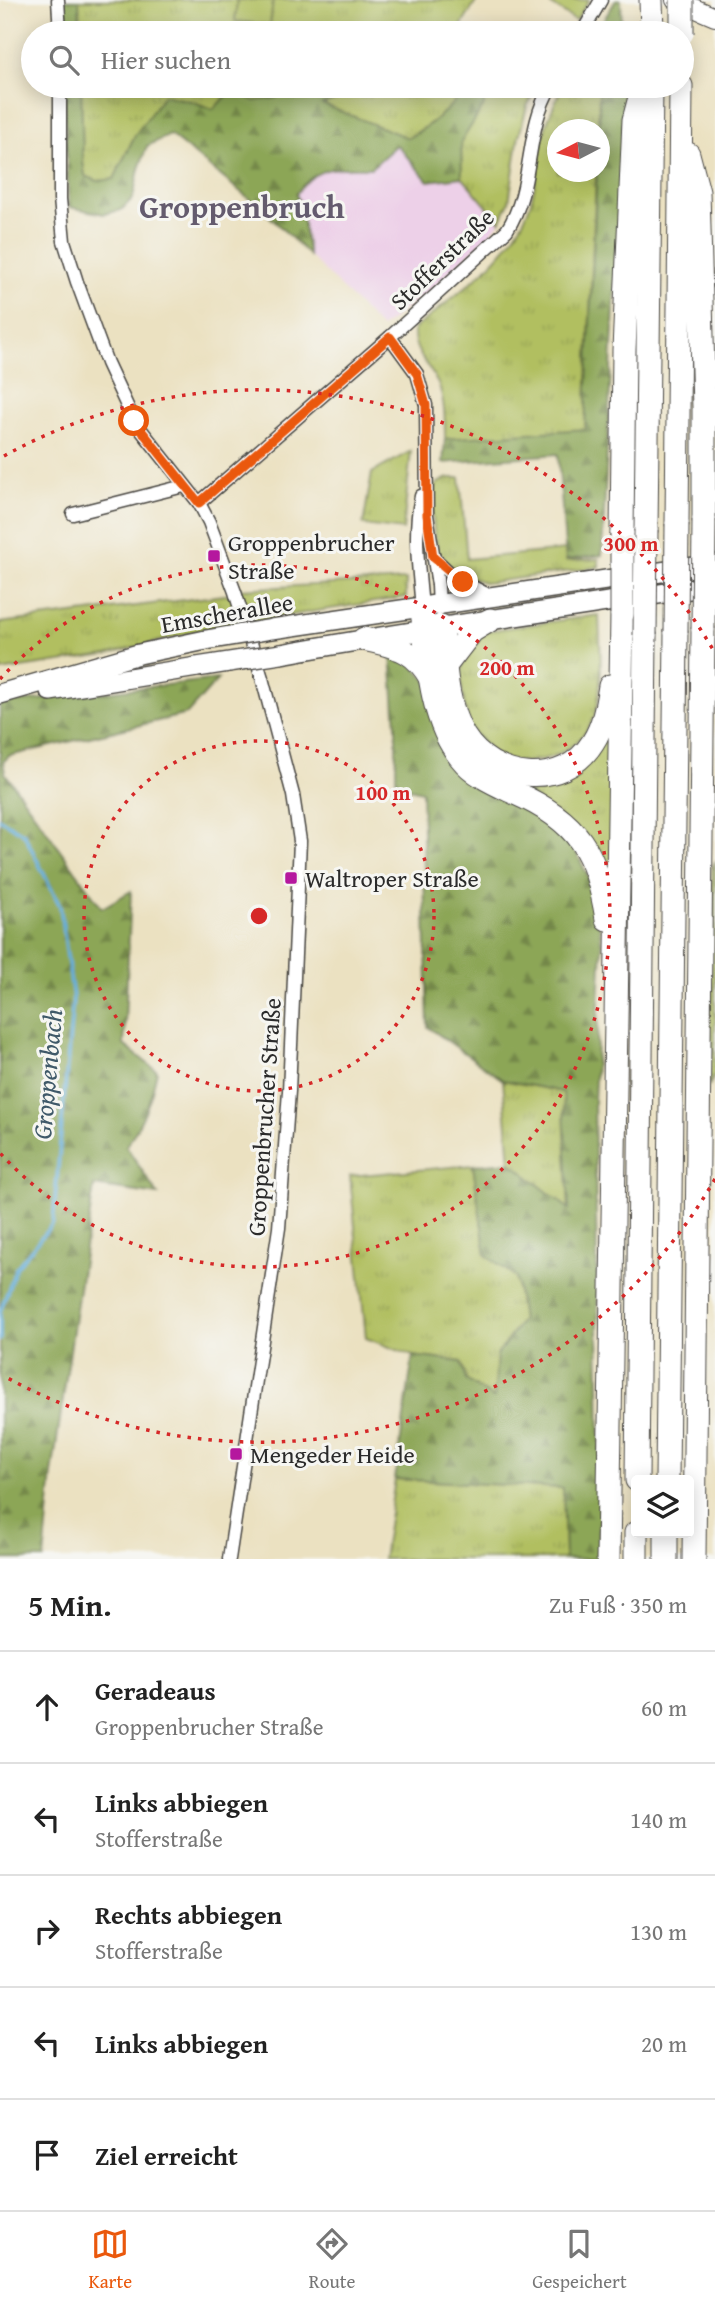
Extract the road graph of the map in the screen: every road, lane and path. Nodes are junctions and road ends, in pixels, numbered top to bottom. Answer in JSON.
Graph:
{"nodes":[{"id":1,"x":58,"y":0,"type":"edge"},
{"id":2,"x":601,"y":0,"type":"edge"},
{"id":3,"x":651,"y":0,"type":"edge"},
{"id":4,"x":675,"y":0,"type":"edge"},
{"id":5,"x":682,"y":0,"type":"edge"},
{"id":6,"x":715,"y":17,"type":"edge"},
{"id":7,"x":59,"y":21,"type":"edge"},
{"id":8,"x":589,"y":21,"type":"edge"},
{"id":9,"x":652,"y":21,"type":"edge"},
{"id":10,"x":682,"y":21,"type":"edge"},
{"id":11,"x":60,"y":98,"type":"edge"},
{"id":12,"x":545,"y":98,"type":"edge"},
{"id":13,"x":640,"y":98,"type":"edge"},
{"id":14,"x":651,"y":98,"type":"edge"},
{"id":15,"x":681,"y":98,"type":"edge"},
{"id":16,"x":680,"y":124,"type":"junction"},
{"id":17,"x":390,"y":337,"type":"junction"},
{"id":18,"x":425,"y":478,"type":"junction"},
{"id":19,"x":184,"y":486,"type":"junction"},
{"id":20,"x":199,"y":503,"type":"junction"},
{"id":21,"x":73,"y":514,"type":"dead end"},
{"id":22,"x":433,"y":557,"type":"junction"},
{"id":23,"x":715,"y":565,"type":"edge"},
{"id":24,"x":715,"y":585,"type":"edge"},
{"id":25,"x":492,"y":609,"type":"junction"},
{"id":26,"x":431,"y":618,"type":"junction"},
{"id":27,"x":620,"y":637,"type":"junction"},
{"id":28,"x":365,"y":639,"type":"junction"},
{"id":29,"x":439,"y":674,"type":"junction"},
{"id":30,"x":0,"y":694,"type":"edge"},
{"id":31,"x":702,"y":797,"type":"junction"},
{"id":32,"x":715,"y":857,"type":"edge"},
{"id":33,"x":617,"y":985,"type":"junction"},
{"id":34,"x":715,"y":1101,"type":"edge"},
{"id":35,"x":699,"y":1190,"type":"junction"},
{"id":36,"x":637,"y":1475,"type":"edge"},
{"id":37,"x":667,"y":1475,"type":"edge"},
{"id":38,"x":636,"y":1538,"type":"edge"},
{"id":39,"x":666,"y":1538,"type":"edge"},
{"id":40,"x":229,"y":1559,"type":"edge"},
{"id":41,"x":608,"y":1559,"type":"edge"},
{"id":42,"x":636,"y":1559,"type":"edge"},
{"id":43,"x":666,"y":1559,"type":"edge"},
{"id":44,"x":694,"y":1559,"type":"edge"}],
"edges":[{"from":1,"to":7,"type":"street"},
{"from":2,"to":8,"type":"street"},
{"from":3,"to":9,"type":"highway"},
{"from":4,"to":6,"type":"main road"},
{"from":5,"to":10,"type":"highway","bridge":true},
{"from":11,"to":19,"type":"street","name":"Groppenbrucher Straße"},
{"from":12,"to":17,"type":"street","name":"Stofferstraße"},
{"from":13,"to":27,"type":"highway","bridge":true},
{"from":14,"to":36,"type":"highway","bridge":true},
{"from":15,"to":16,"type":"highway"},
{"from":16,"to":31,"type":"highway","bridge":true},
{"from":16,"to":37,"type":"highway","bridge":true},
{"from":17,"to":18,"type":"street","name":"Stofferstraße"},
{"from":17,"to":20,"type":"street","name":"Stofferstraße"},
{"from":18,"to":22,"type":"street","name":"Stofferstraße"},
{"from":18,"to":26,"type":"street","name":"Stofferstraße"},
{"from":19,"to":20,"type":"street","name":"Groppenbrucher Straße"},
{"from":19,"to":21,"type":"street"},
{"from":20,"to":40,"type":"street","name":"Groppenbrucher Straße"},
{"from":22,"to":25,"type":"street"},
{"from":22,"to":26,"type":"street","name":"Stofferstraße"},
{"from":23,"to":25,"type":"main road","name":"Emscherallee"},
{"from":24,"to":25,"type":"main road","name":"Emscherallee"},
{"from":25,"to":26,"type":"main road","name":"Emscherallee"},
{"from":25,"to":29,"type":"highway"},
{"from":26,"to":28,"type":"main road","name":"Emscherallee"},
{"from":26,"to":29,"type":"highway"},
{"from":26,"to":30,"type":"main road","name":"Emscherallee","bridge":true},
{"from":27,"to":29,"type":"highway"},
{"from":27,"to":33,"type":"highway"},
{"from":28,"to":29,"type":"highway"},
{"from":28,"to":30,"type":"main road","name":"Emscherallee","bridge":true},
{"from":29,"to":33,"type":"highway"},
{"from":31,"to":32,"type":"highway"},
{"from":31,"to":35,"type":"highway"},
{"from":33,"to":41,"type":"highway"},
{"from":34,"to":35,"type":"highway"},
{"from":35,"to":44,"type":"highway"},
{"from":38,"to":42,"type":"highway"},
{"from":39,"to":43,"type":"highway"}]}
